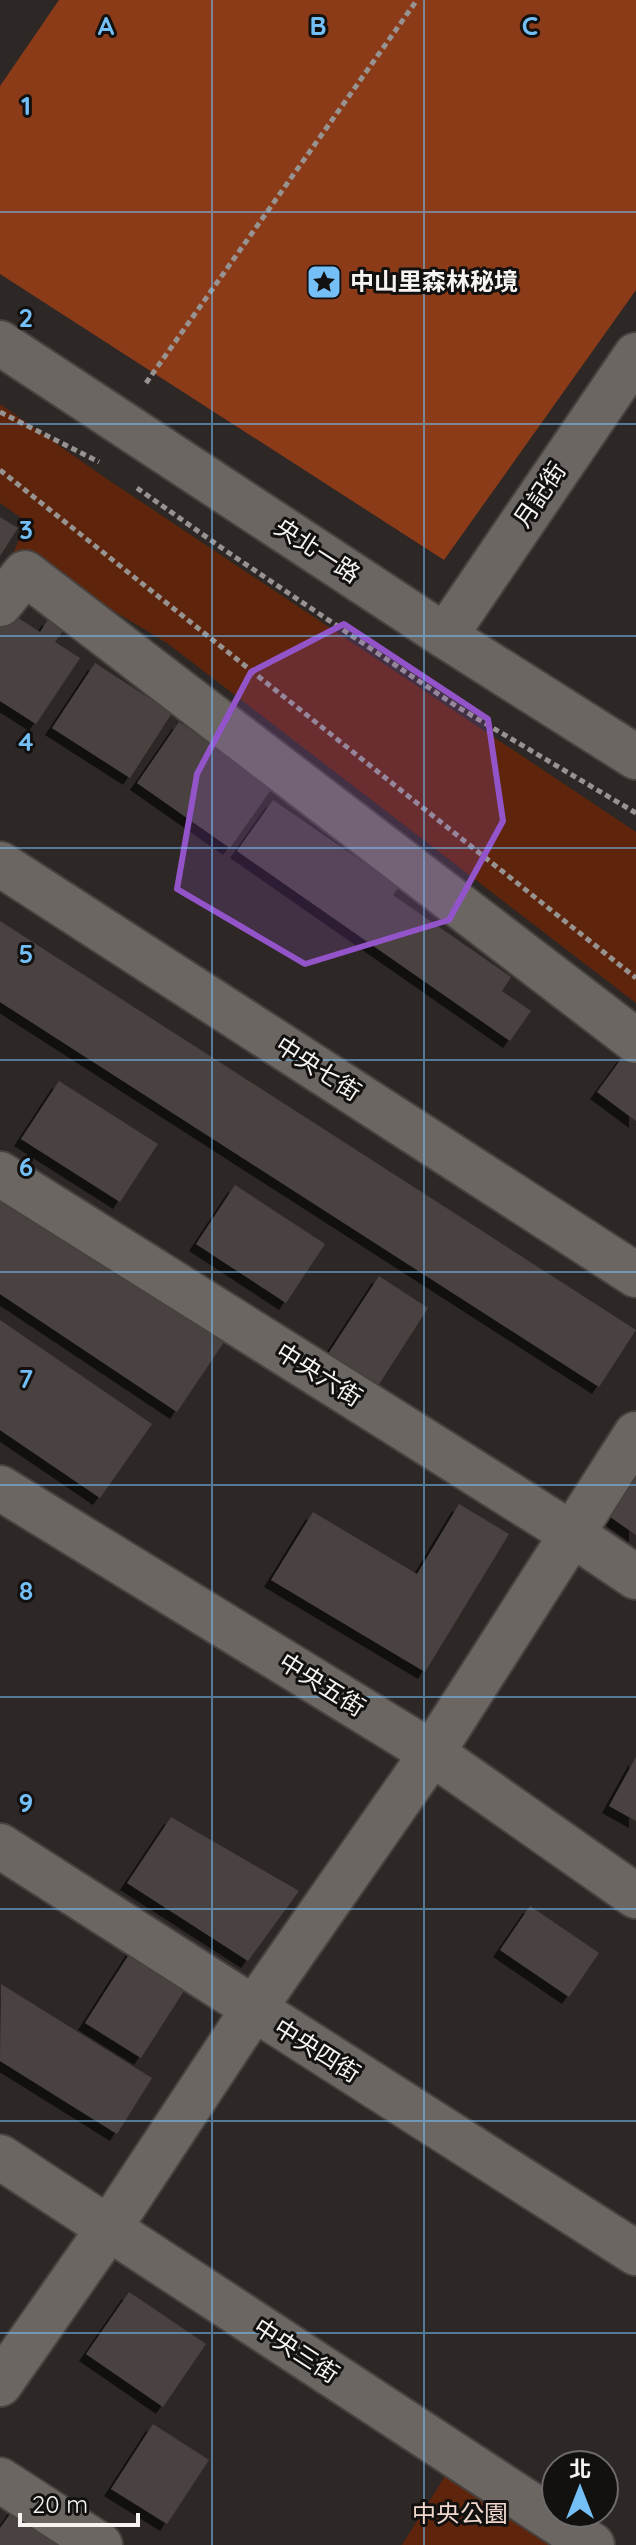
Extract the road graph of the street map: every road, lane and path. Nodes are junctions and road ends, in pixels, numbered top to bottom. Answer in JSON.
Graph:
{"nodes":[{"id":1,"x":417,"y":0,"type":"edge"},
{"id":2,"x":0,"y":343,"type":"edge"},
{"id":3,"x":636,"y":355,"type":"edge"},
{"id":4,"x":146,"y":383,"type":"dead end"},
{"id":5,"x":0,"y":412,"type":"edge"},
{"id":6,"x":108,"y":467,"type":"dead end"},
{"id":7,"x":0,"y":470,"type":"edge"},
{"id":8,"x":132,"y":484,"type":"dead end"},
{"id":9,"x":0,"y":604,"type":"edge"},
{"id":10,"x":445,"y":636,"type":"junction"},
{"id":11,"x":636,"y":757,"type":"edge"},
{"id":12,"x":636,"y":813,"type":"edge"},
{"id":13,"x":0,"y":864,"type":"edge"},
{"id":14,"x":636,"y":978,"type":"edge"},
{"id":15,"x":636,"y":1041,"type":"edge"},
{"id":16,"x":0,"y":1174,"type":"edge"},
{"id":17,"x":636,"y":1275,"type":"edge"},
{"id":18,"x":636,"y":1434,"type":"edge"},
{"id":19,"x":0,"y":1488,"type":"edge"},
{"id":20,"x":572,"y":1534,"type":"junction"},
{"id":21,"x":636,"y":1577,"type":"edge"},
{"id":22,"x":432,"y":1753,"type":"junction"},
{"id":23,"x":0,"y":1846,"type":"edge"},
{"id":24,"x":636,"y":1896,"type":"edge"},
{"id":25,"x":253,"y":2010,"type":"junction"},
{"id":26,"x":0,"y":2157,"type":"edge"},
{"id":27,"x":109,"y":2228,"type":"junction"},
{"id":28,"x":636,"y":2253,"type":"edge"},
{"id":29,"x":0,"y":2384,"type":"edge"},
{"id":30,"x":0,"y":2480,"type":"edge"},
{"id":31,"x":100,"y":2545,"type":"edge"},
{"id":32,"x":592,"y":2545,"type":"edge"}],
"edges":[{"from":1,"to":4,"type":"path"},
{"from":2,"to":10,"type":"street","name":"央北一路"},
{"from":3,"to":10,"type":"street","name":"月記街"},
{"from":5,"to":6,"type":"path"},
{"from":7,"to":14,"type":"path"},
{"from":8,"to":12,"type":"path"},
{"from":9,"to":15,"type":"street"},
{"from":10,"to":11,"type":"street","name":"央北一路"},
{"from":13,"to":17,"type":"street","name":"中央七街"},
{"from":16,"to":20,"type":"street","name":"中央六街"},
{"from":18,"to":20,"type":"street"},
{"from":19,"to":22,"type":"street","name":"中央五街"},
{"from":20,"to":21,"type":"street","name":"中央六街"},
{"from":20,"to":22,"type":"street"},
{"from":22,"to":24,"type":"street","name":"中央五街"},
{"from":22,"to":25,"type":"street"},
{"from":23,"to":25,"type":"street","name":"中央四街"},
{"from":25,"to":27,"type":"street"},
{"from":25,"to":28,"type":"street","name":"中央四街"},
{"from":26,"to":27,"type":"street","name":"中央三街"},
{"from":27,"to":29,"type":"street"},
{"from":27,"to":32,"type":"street","name":"中央三街"},
{"from":30,"to":31,"type":"street"}]}
